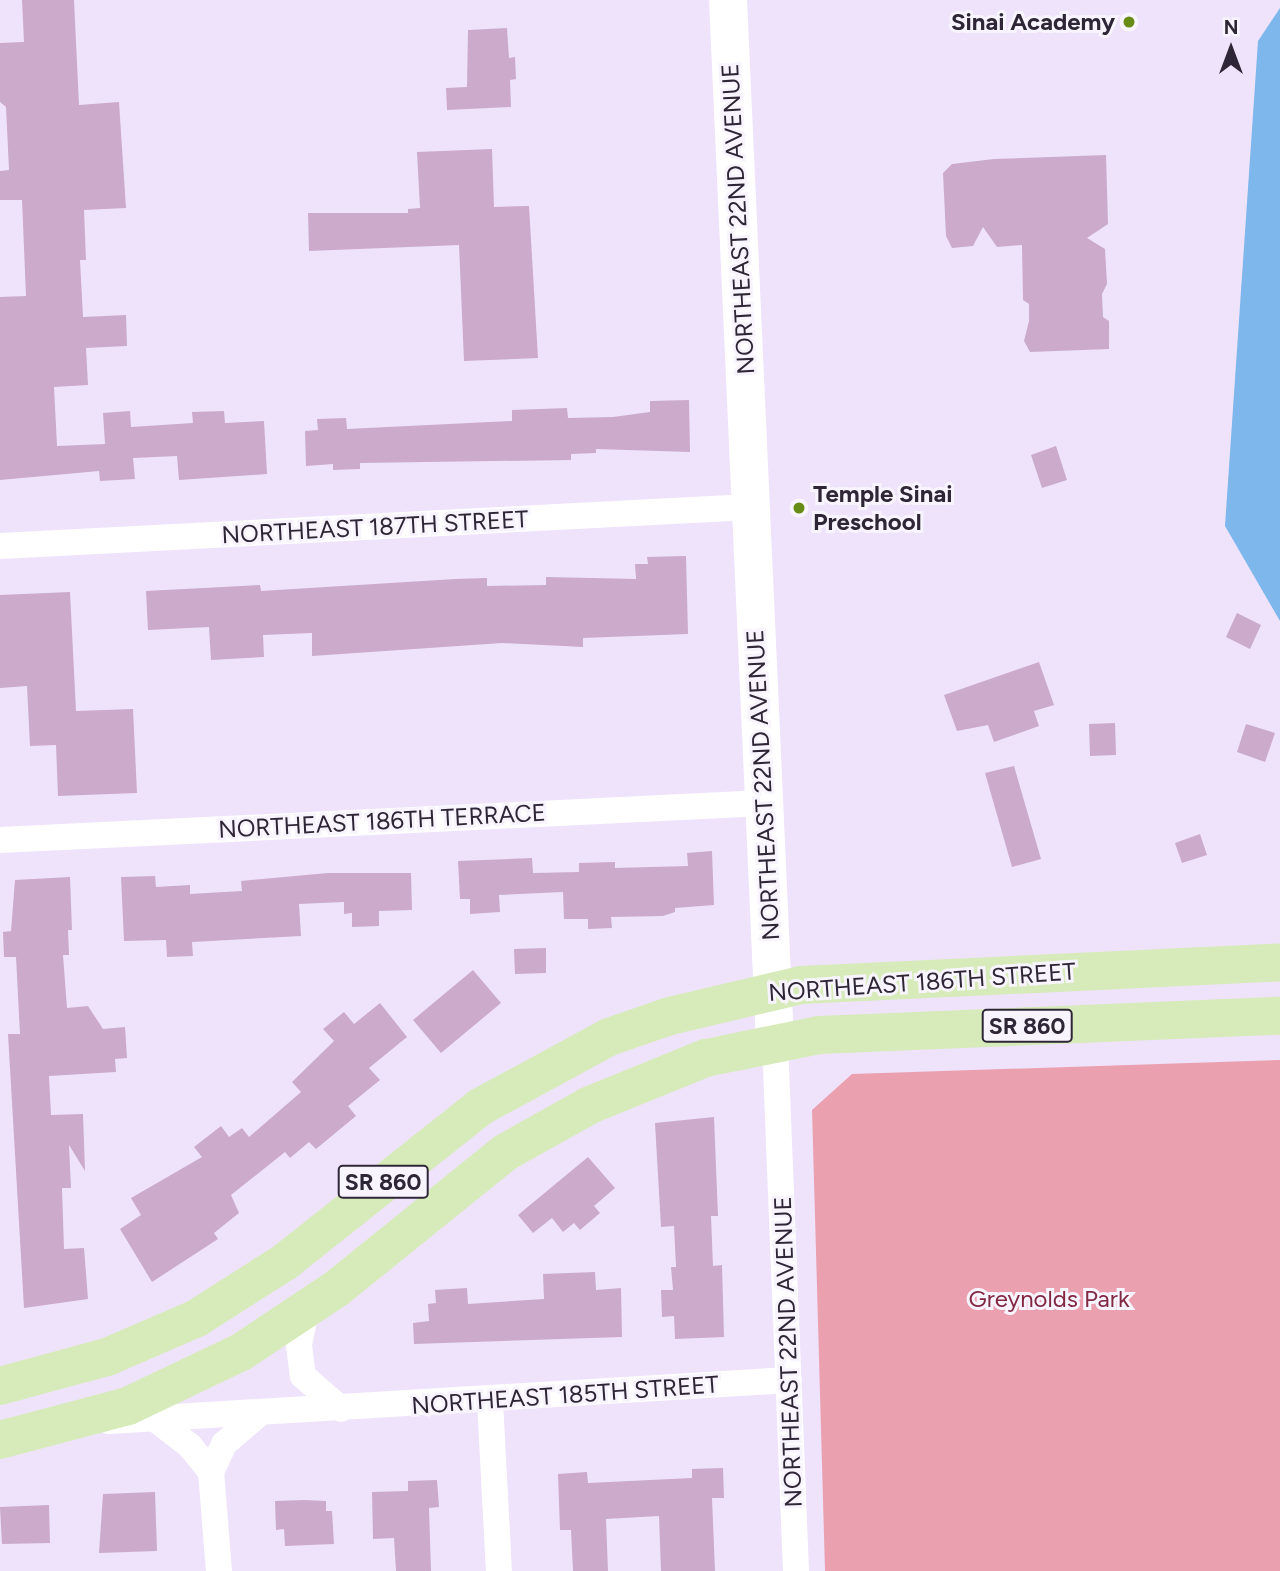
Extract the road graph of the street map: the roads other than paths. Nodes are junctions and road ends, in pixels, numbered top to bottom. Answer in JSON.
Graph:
{"nodes":[{"id":1,"x":727,"y":0,"type":"edge"},
{"id":2,"x":750,"y":507,"type":"junction"},
{"id":3,"x":0,"y":547,"type":"edge"},
{"id":4,"x":764,"y":803,"type":"junction"},
{"id":5,"x":0,"y":839,"type":"edge"},
{"id":6,"x":1280,"y":971,"type":"edge"},
{"id":7,"x":773,"y":989,"type":"junction"},
{"id":8,"x":1280,"y":1016,"type":"edge"},
{"id":9,"x":775,"y":1042,"type":"junction"},
{"id":10,"x":306,"y":1311,"type":"junction"},
{"id":11,"x":789,"y":1380,"type":"junction"},
{"id":12,"x":0,"y":1386,"type":"edge"},
{"id":13,"x":490,"y":1401,"type":"junction"},
{"id":14,"x":341,"y":1409,"type":"junction"},
{"id":15,"x":260,"y":1413,"type":"junction"},
{"id":16,"x":154,"y":1418,"type":"junction"},
{"id":17,"x":76,"y":1422,"type":"junction"},
{"id":18,"x":0,"y":1440,"type":"edge"},
{"id":19,"x":211,"y":1472,"type":"junction"},
{"id":20,"x":219,"y":1571,"type":"edge"},
{"id":21,"x":499,"y":1571,"type":"edge"},
{"id":22,"x":796,"y":1571,"type":"edge"}],
"edges":[{"from":1,"to":2,"type":"street","name":"NORTHEAST 22ND AVENUE"},
{"from":2,"to":3,"type":"street","name":"NORTHEAST 187TH STREET"},
{"from":2,"to":4,"type":"street","name":"NORTHEAST 22ND AVENUE"},
{"from":4,"to":5,"type":"street","name":"NORTHEAST 186TH TERRACE"},
{"from":4,"to":7,"type":"street","name":"NORTHEAST 22ND AVENUE"},
{"from":6,"to":7,"type":"main road","name":"NORTHEAST 186TH STREET","number":"SR 860"},
{"from":7,"to":9,"type":"street","name":"NORTHEAST 22ND AVENUE"},
{"from":7,"to":12,"type":"main road","name":"NORTHEAST 186TH STREET","number":"SR 860"},
{"from":8,"to":9,"type":"main road","name":"NORTHEAST 186TH STREET","number":"SR 860"},
{"from":9,"to":10,"type":"main road","name":"NORTHEAST 186TH STREET","number":"SR 860"},
{"from":9,"to":11,"type":"street","name":"NORTHEAST 22ND AVENUE"},
{"from":10,"to":14,"type":"street"},
{"from":10,"to":17,"type":"main road","name":"NORTHEAST 186TH STREET","number":"SR 860"},
{"from":11,"to":13,"type":"street","name":"NORTHEAST 185TH STREET"},
{"from":11,"to":22,"type":"street","name":"NORTHEAST 22ND AVENUE"},
{"from":13,"to":14,"type":"street","name":"NORTHEAST 185TH STREET"},
{"from":13,"to":21,"type":"street"},
{"from":14,"to":15,"type":"street","name":"NORTHEAST 185TH STREET"},
{"from":15,"to":16,"type":"street","name":"NORTHEAST 185TH STREET"},
{"from":15,"to":19,"type":"street"},
{"from":16,"to":17,"type":"street","name":"NORTHEAST 185TH STREET"},
{"from":16,"to":19,"type":"street"},
{"from":17,"to":18,"type":"main road","name":"NORTHEAST 186TH STREET","number":"SR 860"},
{"from":19,"to":20,"type":"street"}]}
